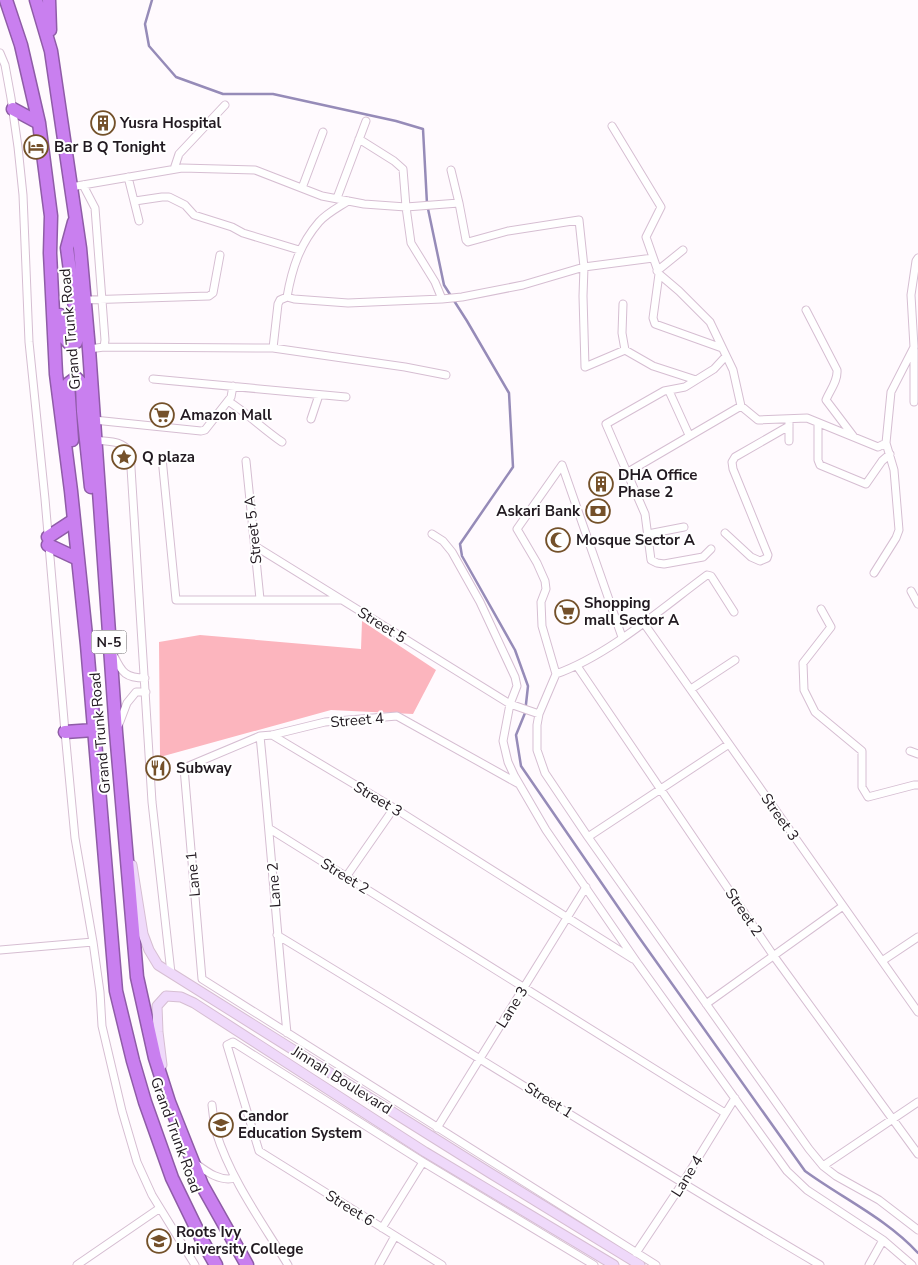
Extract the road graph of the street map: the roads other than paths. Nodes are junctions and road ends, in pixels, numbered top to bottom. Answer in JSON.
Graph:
{"nodes":[{"id":1,"x":6,"y":0,"type":"edge"},
{"id":2,"x":36,"y":0,"type":"edge"},
{"id":3,"x":49,"y":0,"type":"edge"},
{"id":4,"x":51,"y":52,"type":"junction"},
{"id":5,"x":0,"y":53,"type":"edge"},
{"id":6,"x":225,"y":105,"type":"dead end"},
{"id":7,"x":13,"y":109,"type":"junction"},
{"id":8,"x":366,"y":121,"type":"dead end"},
{"id":9,"x":39,"y":123,"type":"junction"},
{"id":10,"x":612,"y":126,"type":"dead end"},
{"id":11,"x":323,"y":132,"type":"dead end"},
{"id":12,"x":359,"y":139,"type":"junction"},
{"id":13,"x":174,"y":169,"type":"junction"},
{"id":14,"x":451,"y":170,"type":"dead end"},
{"id":15,"x":128,"y":177,"type":"junction"},
{"id":16,"x":77,"y":186,"type":"junction"},
{"id":17,"x":302,"y":188,"type":"junction"},
{"id":18,"x":337,"y":198,"type":"junction"},
{"id":19,"x":348,"y":200,"type":"junction"},
{"id":20,"x":135,"y":201,"type":"junction"},
{"id":21,"x":459,"y":203,"type":"junction"},
{"id":22,"x":406,"y":207,"type":"junction"},
{"id":23,"x":51,"y":216,"type":"junction"},
{"id":24,"x":75,"y":218,"type":"junction"},
{"id":25,"x":139,"y":221,"type":"dead end"},
{"id":26,"x":299,"y":250,"type":"junction"},
{"id":27,"x":683,"y":250,"type":"dead end"},
{"id":28,"x":220,"y":255,"type":"dead end"},
{"id":29,"x":653,"y":258,"type":"junction"},
{"id":30,"x":918,"y":258,"type":"edge"},
{"id":31,"x":584,"y":267,"type":"junction"},
{"id":32,"x":658,"y":272,"type":"junction"},
{"id":33,"x":287,"y":296,"type":"junction"},
{"id":34,"x":445,"y":298,"type":"junction"},
{"id":35,"x":84,"y":300,"type":"junction"},
{"id":36,"x":103,"y":300,"type":"junction"},
{"id":37,"x":623,"y":304,"type":"dead end"},
{"id":38,"x":806,"y":310,"type":"dead end"},
{"id":39,"x":104,"y":347,"type":"junction"},
{"id":40,"x":914,"y":347,"type":"junction"},
{"id":41,"x":273,"y":348,"type":"junction"},
{"id":42,"x":722,"y":348,"type":"junction"},
{"id":43,"x":89,"y":349,"type":"junction"},
{"id":44,"x":625,"y":350,"type":"junction"},
{"id":45,"x":726,"y":356,"type":"junction"},
{"id":46,"x":446,"y":375,"type":"dead end"},
{"id":47,"x":153,"y":379,"type":"dead end"},
{"id":48,"x":696,"y":380,"type":"junction"},
{"id":49,"x":233,"y":386,"type":"junction"},
{"id":50,"x":669,"y":391,"type":"junction"},
{"id":51,"x":319,"y":395,"type":"junction"},
{"id":52,"x":346,"y":397,"type":"dead end"},
{"id":53,"x":228,"y":400,"type":"junction"},
{"id":54,"x":914,"y":402,"type":"dead end"},
{"id":55,"x":741,"y":406,"type":"junction"},
{"id":56,"x":310,"y":418,"type":"dead end"},
{"id":57,"x":94,"y":420,"type":"junction"},
{"id":58,"x":789,"y":423,"type":"junction"},
{"id":59,"x":818,"y":423,"type":"junction"},
{"id":60,"x":689,"y":436,"type":"junction"},
{"id":61,"x":855,"y":438,"type":"junction"},
{"id":62,"x":95,"y":440,"type":"junction"},
{"id":63,"x":789,"y":441,"type":"dead end"},
{"id":64,"x":282,"y":442,"type":"dead end"},
{"id":65,"x":886,"y":443,"type":"junction"},
{"id":66,"x":890,"y":454,"type":"junction"},
{"id":67,"x":162,"y":458,"type":"dead end"},
{"id":68,"x":246,"y":461,"type":"dead end"},
{"id":69,"x":628,"y":472,"type":"junction"},
{"id":70,"x":71,"y":491,"type":"junction"},
{"id":71,"x":99,"y":502,"type":"junction"},
{"id":72,"x":74,"y":520,"type":"junction"},
{"id":73,"x":684,"y":527,"type":"dead end"},
{"id":74,"x":725,"y":533,"type":"dead end"},
{"id":75,"x":432,"y":534,"type":"dead end"},
{"id":76,"x":648,"y":534,"type":"junction"},
{"id":77,"x":48,"y":541,"type":"junction"},
{"id":78,"x":255,"y":546,"type":"junction"},
{"id":79,"x":711,"y":549,"type":"dead end"},
{"id":80,"x":78,"y":559,"type":"junction"},
{"id":81,"x":874,"y":573,"type":"dead end"},
{"id":82,"x":911,"y":591,"type":"dead end"},
{"id":83,"x":260,"y":599,"type":"junction"},
{"id":84,"x":343,"y":600,"type":"junction"},
{"id":85,"x":918,"y":604,"type":"edge"},
{"id":86,"x":821,"y":609,"type":"dead end"},
{"id":87,"x":734,"y":612,"type":"dead end"},
{"id":88,"x":643,"y":622,"type":"junction"},
{"id":89,"x":622,"y":637,"type":"junction"},
{"id":90,"x":110,"y":646,"type":"junction"},
{"id":91,"x":735,"y":660,"type":"dead end"},
{"id":92,"x":577,"y":666,"type":"junction"},
{"id":93,"x":556,"y":674,"type":"junction"},
{"id":94,"x":145,"y":678,"type":"junction"},
{"id":95,"x":691,"y":690,"type":"junction"},
{"id":96,"x":146,"y":692,"type":"junction"},
{"id":97,"x":510,"y":704,"type":"junction"},
{"id":98,"x":536,"y":713,"type":"junction"},
{"id":99,"x":94,"y":730,"type":"junction"},
{"id":100,"x":64,"y":732,"type":"junction"},
{"id":101,"x":116,"y":732,"type":"junction"},
{"id":102,"x":272,"y":735,"type":"junction"},
{"id":103,"x":260,"y":736,"type":"junction"},
{"id":104,"x":729,"y":744,"type":"junction"},
{"id":105,"x":910,"y":751,"type":"dead end"},
{"id":106,"x":918,"y":754,"type":"edge"},
{"id":107,"x":184,"y":768,"type":"joint"},
{"id":108,"x":519,"y":784,"type":"junction"},
{"id":109,"x":918,"y":785,"type":"edge"},
{"id":110,"x":660,"y":790,"type":"junction"},
{"id":111,"x":394,"y":808,"type":"junction"},
{"id":112,"x":270,"y":829,"type":"junction"},
{"id":113,"x":125,"y":836,"type":"junction"},
{"id":114,"x":588,"y":837,"type":"junction"},
{"id":115,"x":346,"y":877,"type":"junction"},
{"id":116,"x":586,"y":887,"type":"junction"},
{"id":117,"x":843,"y":906,"type":"junction"},
{"id":118,"x":568,"y":917,"type":"junction"},
{"id":119,"x":277,"y":935,"type":"junction"},
{"id":120,"x":918,"y":937,"type":"edge"},
{"id":121,"x":93,"y":942,"type":"junction"},
{"id":122,"x":0,"y":950,"type":"edge"},
{"id":123,"x":773,"y":955,"type":"junction"},
{"id":124,"x":636,"y":961,"type":"junction"},
{"id":125,"x":882,"y":961,"type":"junction"},
{"id":126,"x":171,"y":973,"type":"junction"},
{"id":127,"x":524,"y":988,"type":"junction"},
{"id":128,"x":706,"y":1004,"type":"junction"},
{"id":129,"x":918,"y":1012,"type":"edge"},
{"id":130,"x":236,"y":1013,"type":"junction"},
{"id":131,"x":236,"y":1030,"type":"junction"},
{"id":132,"x":287,"y":1033,"type":"junction"},
{"id":133,"x":480,"y":1058,"type":"junction"},
{"id":134,"x":389,"y":1098,"type":"junction"},
{"id":135,"x":735,"y":1098,"type":"junction"},
{"id":136,"x":169,"y":1102,"type":"junction"},
{"id":137,"x":918,"y":1102,"type":"edge"},
{"id":138,"x":212,"y":1105,"type":"dead end"},
{"id":139,"x":384,"y":1106,"type":"junction"},
{"id":140,"x":725,"y":1113,"type":"junction"},
{"id":141,"x":893,"y":1119,"type":"junction"},
{"id":142,"x":377,"y":1120,"type":"junction"},
{"id":143,"x":437,"y":1128,"type":"junction"},
{"id":144,"x":371,"y":1129,"type":"junction"},
{"id":145,"x":918,"y":1154,"type":"edge"},
{"id":146,"x":192,"y":1162,"type":"junction"},
{"id":147,"x":423,"y":1162,"type":"junction"},
{"id":148,"x":823,"y":1166,"type":"junction"},
{"id":149,"x":490,"y":1173,"type":"junction"},
{"id":150,"x":235,"y":1178,"type":"junction"},
{"id":151,"x":682,"y":1184,"type":"junction"},
{"id":152,"x":482,"y":1186,"type":"junction"},
{"id":153,"x":160,"y":1208,"type":"junction"},
{"id":154,"x":382,"y":1228,"type":"junction"},
{"id":155,"x":918,"y":1230,"type":"edge"},
{"id":156,"x":396,"y":1236,"type":"junction"},
{"id":157,"x":883,"y":1240,"type":"junction"},
{"id":158,"x":636,"y":1253,"type":"junction"},
{"id":159,"x":246,"y":1264,"type":"edge"},
{"id":160,"x":591,"y":1264,"type":"edge"},
{"id":161,"x":77,"y":1265,"type":"edge"},
{"id":162,"x":195,"y":1265,"type":"edge"},
{"id":163,"x":216,"y":1265,"type":"edge"},
{"id":164,"x":288,"y":1265,"type":"edge"},
{"id":165,"x":378,"y":1265,"type":"edge"},
{"id":166,"x":442,"y":1265,"type":"edge"},
{"id":167,"x":614,"y":1265,"type":"edge"},
{"id":168,"x":640,"y":1265,"type":"edge"},
{"id":169,"x":656,"y":1265,"type":"edge"},
{"id":170,"x":820,"y":1265,"type":"edge"},
{"id":171,"x":869,"y":1265,"type":"edge"},
{"id":172,"x":912,"y":1265,"type":"edge"}],
"edges":[{"from":1,"to":9,"type":"highway","name":"Grand Trunk Road","number":"N-5"},
{"from":2,"to":4,"type":"highway","name":"Grand Trunk Road","number":"N-5"},
{"from":3,"to":4,"type":"highway"},
{"from":4,"to":16,"type":"highway","name":"Grand Trunk Road","number":"N-5"},
{"from":5,"to":7,"type":"street"},
{"from":6,"to":13,"type":"street"},
{"from":7,"to":9,"type":"highway"},
{"from":7,"to":77,"type":"street"},
{"from":8,"to":12,"type":"street"},
{"from":9,"to":23,"type":"highway","name":"Grand Trunk Road","number":"N-5"},
{"from":10,"to":29,"type":"street"},
{"from":11,"to":17,"type":"street"},
{"from":12,"to":18,"type":"street"},
{"from":12,"to":22,"type":"street"},
{"from":13,"to":15,"type":"street"},
{"from":13,"to":17,"type":"street"},
{"from":14,"to":21,"type":"street"},
{"from":15,"to":16,"type":"street"},
{"from":15,"to":20,"type":"street"},
{"from":16,"to":24,"type":"highway","name":"Grand Trunk Road","number":"N-5"},
{"from":16,"to":36,"type":"street"},
{"from":17,"to":18,"type":"street"},
{"from":18,"to":19,"type":"street"},
{"from":19,"to":22,"type":"street"},
{"from":19,"to":26,"type":"street"},
{"from":20,"to":25,"type":"street"},
{"from":20,"to":26,"type":"street"},
{"from":21,"to":22,"type":"street"},
{"from":21,"to":31,"type":"street"},
{"from":22,"to":34,"type":"street"},
{"from":23,"to":24,"type":"highway"},
{"from":23,"to":70,"type":"highway","name":"Grand Trunk Road","number":"N-5"},
{"from":24,"to":35,"type":"highway","name":"Grand Trunk Road","number":"N-5"},
{"from":26,"to":33,"type":"street"},
{"from":27,"to":32,"type":"street"},
{"from":28,"to":36,"type":"street"},
{"from":29,"to":31,"type":"street"},
{"from":29,"to":32,"type":"street"},
{"from":30,"to":40,"type":"street"},
{"from":31,"to":34,"type":"street"},
{"from":31,"to":44,"type":"street"},
{"from":32,"to":42,"type":"street"},
{"from":32,"to":42,"type":"street"},
{"from":33,"to":34,"type":"street"},
{"from":33,"to":41,"type":"street"},
{"from":35,"to":36,"type":"street"},
{"from":35,"to":43,"type":"highway","name":"Grand Trunk Road","number":"N-5"},
{"from":36,"to":39,"type":"street"},
{"from":37,"to":44,"type":"street"},
{"from":38,"to":61,"type":"street"},
{"from":39,"to":41,"type":"street"},
{"from":39,"to":43,"type":"street"},
{"from":40,"to":54,"type":"street"},
{"from":40,"to":65,"type":"street"},
{"from":41,"to":46,"type":"street"},
{"from":42,"to":45,"type":"street"},
{"from":43,"to":57,"type":"highway","name":"Grand Trunk Road","number":"N-5"},
{"from":44,"to":48,"type":"street"},
{"from":45,"to":48,"type":"street"},
{"from":45,"to":55,"type":"street"},
{"from":47,"to":49,"type":"street"},
{"from":48,"to":50,"type":"street"},
{"from":49,"to":51,"type":"street"},
{"from":49,"to":53,"type":"street"},
{"from":50,"to":60,"type":"street"},
{"from":50,"to":69,"type":"street"},
{"from":51,"to":52,"type":"street"},
{"from":51,"to":56,"type":"street"},
{"from":53,"to":57,"type":"street"},
{"from":53,"to":64,"type":"street"},
{"from":55,"to":58,"type":"street"},
{"from":55,"to":60,"type":"street"},
{"from":57,"to":62,"type":"highway","name":"Grand Trunk Road","number":"N-5"},
{"from":58,"to":59,"type":"street"},
{"from":58,"to":63,"type":"street"},
{"from":58,"to":74,"type":"street"},
{"from":59,"to":61,"type":"street"},
{"from":59,"to":66,"type":"street"},
{"from":60,"to":69,"type":"street"},
{"from":61,"to":65,"type":"street"},
{"from":62,"to":71,"type":"highway","name":"Grand Trunk Road","number":"N-5"},
{"from":62,"to":94,"type":"street"},
{"from":65,"to":66,"type":"street"},
{"from":66,"to":81,"type":"street"},
{"from":67,"to":83,"type":"street"},
{"from":68,"to":78,"type":"street","name":"Street 5 A"},
{"from":69,"to":76,"type":"street"},
{"from":70,"to":71,"type":"highway"},
{"from":70,"to":72,"type":"highway","name":"Grand Trunk Road","number":"N-5"},
{"from":71,"to":90,"type":"highway","name":"Grand Trunk Road","number":"N-5"},
{"from":72,"to":77,"type":"highway"},
{"from":72,"to":80,"type":"highway","name":"Grand Trunk Road","number":"N-5"},
{"from":73,"to":76,"type":"street"},
{"from":75,"to":97,"type":"street"},
{"from":76,"to":79,"type":"street"},
{"from":77,"to":80,"type":"highway"},
{"from":77,"to":100,"type":"street"},
{"from":78,"to":83,"type":"street","name":"Street 5 A"},
{"from":78,"to":84,"type":"street","name":"Street 5"},
{"from":80,"to":99,"type":"highway","name":"Grand Trunk Road","number":"N-5"},
{"from":82,"to":85,"type":"street"},
{"from":83,"to":84,"type":"street"},
{"from":84,"to":97,"type":"street","name":"Street 5"},
{"from":86,"to":109,"type":"street"},
{"from":87,"to":88,"type":"street"},
{"from":88,"to":89,"type":"street"},
{"from":88,"to":95,"type":"street","name":"Street 3"},
{"from":89,"to":92,"type":"street"},
{"from":89,"to":93,"type":"street"},
{"from":90,"to":94,"type":"street"},
{"from":90,"to":101,"type":"highway","name":"Grand Trunk Road","number":"N-5"},
{"from":91,"to":95,"type":"street"},
{"from":92,"to":93,"type":"street"},
{"from":92,"to":110,"type":"street","name":"Street 2"},
{"from":93,"to":98,"type":"street"},
{"from":94,"to":96,"type":"street"},
{"from":95,"to":104,"type":"street","name":"Street 3"},
{"from":96,"to":101,"type":"street"},
{"from":96,"to":126,"type":"street"},
{"from":97,"to":98,"type":"street","name":"Street 5"},
{"from":97,"to":108,"type":"street"},
{"from":98,"to":114,"type":"street"},
{"from":99,"to":100,"type":"highway"},
{"from":99,"to":163,"type":"highway","name":"Grand Trunk Road","number":"N-5"},
{"from":100,"to":121,"type":"street"},
{"from":101,"to":113,"type":"highway","name":"Grand Trunk Road","number":"N-5"},
{"from":102,"to":103,"type":"street","name":"Street 4"},
{"from":102,"to":108,"type":"street","name":"Street 4"},
{"from":102,"to":111,"type":"street","name":"Street 3"},
{"from":103,"to":107,"type":"street","name":"Street 4"},
{"from":103,"to":112,"type":"street","name":"Lane 2"},
{"from":104,"to":110,"type":"street"},
{"from":104,"to":117,"type":"street","name":"Street 3"},
{"from":105,"to":106,"type":"street"},
{"from":107,"to":132,"type":"street","name":"Lane 1"},
{"from":108,"to":116,"type":"street"},
{"from":110,"to":114,"type":"street"},
{"from":110,"to":123,"type":"street","name":"Street 2"},
{"from":111,"to":115,"type":"street"},
{"from":111,"to":118,"type":"street","name":"Street 3"},
{"from":112,"to":115,"type":"street","name":"Street 2"},
{"from":112,"to":119,"type":"street","name":"Lane 2"},
{"from":113,"to":126,"type":"street","name":"Jinnah Boulevard"},
{"from":113,"to":136,"type":"highway","name":"Grand Trunk Road","number":"N-5"},
{"from":114,"to":128,"type":"street"},
{"from":115,"to":127,"type":"street","name":"Street 2"},
{"from":116,"to":118,"type":"street","name":"Lane 3"},
{"from":116,"to":124,"type":"street"},
{"from":117,"to":123,"type":"street"},
{"from":117,"to":125,"type":"street","name":"Street 3"},
{"from":118,"to":124,"type":"street","name":"Street 3"},
{"from":118,"to":127,"type":"street","name":"Lane 3"},
{"from":119,"to":132,"type":"street","name":"Lane 2"},
{"from":119,"to":133,"type":"street","name":"Street 1"},
{"from":120,"to":125,"type":"street"},
{"from":121,"to":122,"type":"street"},
{"from":121,"to":153,"type":"street"},
{"from":123,"to":128,"type":"street"},
{"from":123,"to":141,"type":"street","name":"Street 2"},
{"from":124,"to":135,"type":"street"},
{"from":125,"to":129,"type":"street","name":"Street 3"},
{"from":126,"to":130,"type":"street","name":"Jinnah Boulevard"},
{"from":127,"to":133,"type":"street","name":"Lane 3"},
{"from":127,"to":140,"type":"street","name":"Street 2"},
{"from":128,"to":148,"type":"street"},
{"from":130,"to":131,"type":"street"},
{"from":130,"to":139,"type":"street","name":"Jinnah Boulevard"},
{"from":131,"to":136,"type":"street","name":"Jinnah Boulevard"},
{"from":131,"to":142,"type":"street","name":"Jinnah Boulevard"},
{"from":132,"to":134,"type":"street"},
{"from":133,"to":143,"type":"street","name":"Lane 3"},
{"from":133,"to":151,"type":"street","name":"Street 1"},
{"from":134,"to":139,"type":"street"},
{"from":134,"to":143,"type":"street"},
{"from":135,"to":140,"type":"street","name":"Lane 4"},
{"from":135,"to":157,"type":"street"},
{"from":136,"to":146,"type":"highway","name":"Grand Trunk Road","number":"N-5"},
{"from":137,"to":141,"type":"street"},
{"from":138,"to":150,"type":"street"},
{"from":139,"to":149,"type":"street","name":"Jinnah Boulevard"},
{"from":140,"to":151,"type":"street","name":"Lane 4"},
{"from":141,"to":145,"type":"street","name":"Street 2"},
{"from":141,"to":148,"type":"street"},
{"from":142,"to":144,"type":"street"},
{"from":142,"to":152,"type":"street","name":"Jinnah Boulevard"},
{"from":143,"to":158,"type":"street"},
{"from":144,"to":147,"type":"street"},
{"from":144,"to":154,"type":"street","name":"Street 6"},
{"from":146,"to":150,"type":"street"},
{"from":146,"to":159,"type":"highway","name":"Grand Trunk Road","number":"N-5"},
{"from":147,"to":154,"type":"street"},
{"from":147,"to":160,"type":"street"},
{"from":148,"to":155,"type":"street"},
{"from":149,"to":152,"type":"street"},
{"from":149,"to":168,"type":"street","name":"Jinnah Boulevard"},
{"from":150,"to":164,"type":"street"},
{"from":151,"to":158,"type":"street","name":"Lane 4"},
{"from":151,"to":170,"type":"street","name":"Street 1"},
{"from":152,"to":167,"type":"street","name":"Jinnah Boulevard"},
{"from":153,"to":161,"type":"street"},
{"from":153,"to":162,"type":"street"},
{"from":154,"to":156,"type":"street","name":"Street 6"},
{"from":156,"to":165,"type":"street"},
{"from":156,"to":166,"type":"street","name":"Street 6"},
{"from":157,"to":171,"type":"street"},
{"from":157,"to":172,"type":"street"},
{"from":158,"to":169,"type":"street"}]}
